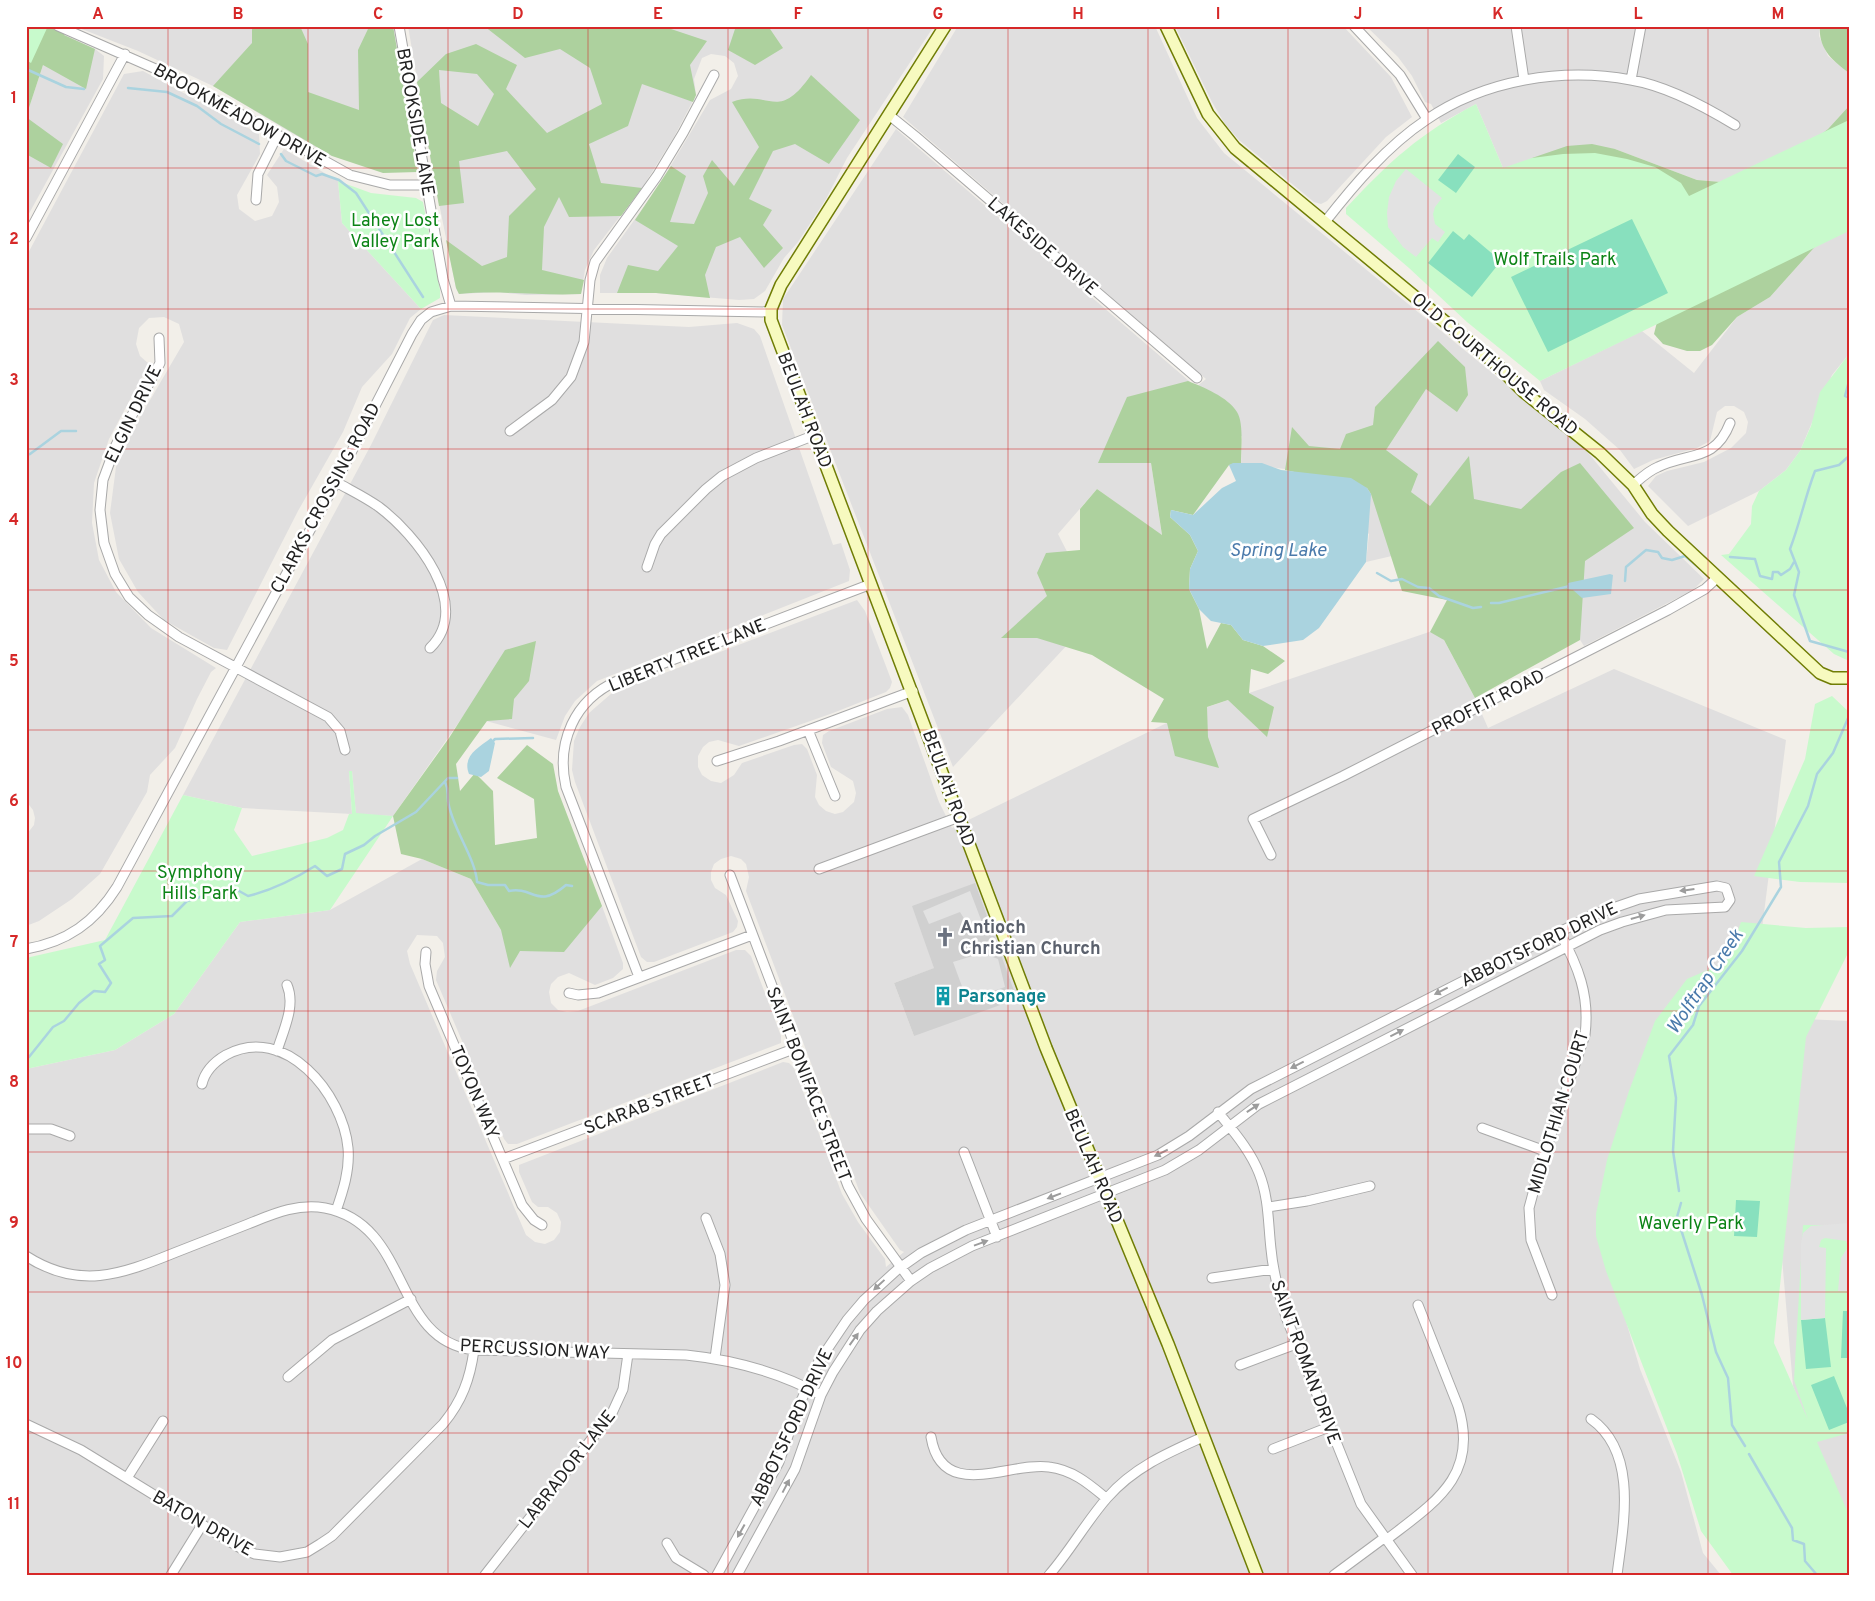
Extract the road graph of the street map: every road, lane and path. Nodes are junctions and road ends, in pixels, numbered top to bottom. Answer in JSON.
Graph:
{"nodes":[{"id":1,"x":58,"y":26,"type":"edge"},
{"id":2,"x":398,"y":26,"type":"edge"},
{"id":3,"x":945,"y":26,"type":"edge"},
{"id":4,"x":1166,"y":26,"type":"edge"},
{"id":5,"x":1354,"y":26,"type":"edge"},
{"id":6,"x":1516,"y":26,"type":"edge"},
{"id":7,"x":1641,"y":26,"type":"edge"},
{"id":8,"x":125,"y":54,"type":"junction"},
{"id":9,"x":714,"y":75,"type":"dead end"},
{"id":10,"x":1524,"y":80,"type":"junction"},
{"id":11,"x":1631,"y":80,"type":"junction"},
{"id":12,"x":889,"y":115,"type":"junction"},
{"id":13,"x":1427,"y":119,"type":"junction"},
{"id":14,"x":1735,"y":125,"type":"dead end"},
{"id":15,"x":278,"y":136,"type":"junction"},
{"id":16,"x":427,"y":185,"type":"junction"},
{"id":17,"x":256,"y":200,"type":"dead end"},
{"id":18,"x":1325,"y":222,"type":"junction"},
{"id":19,"x":26,"y":238,"type":"edge"},
{"id":20,"x":451,"y":306,"type":"junction"},
{"id":21,"x":588,"y":308,"type":"junction"},
{"id":22,"x":770,"y":312,"type":"junction"},
{"id":23,"x":159,"y":338,"type":"dead end"},
{"id":24,"x":1197,"y":378,"type":"dead end"},
{"id":25,"x":1730,"y":423,"type":"dead end"},
{"id":26,"x":510,"y":431,"type":"dead end"},
{"id":27,"x":815,"y":435,"type":"junction"},
{"id":28,"x":336,"y":482,"type":"junction"},
{"id":29,"x":1633,"y":485,"type":"junction"},
{"id":30,"x":647,"y":567,"type":"dead end"},
{"id":31,"x":1718,"y":577,"type":"junction"},
{"id":32,"x":872,"y":584,"type":"junction"},
{"id":33,"x":430,"y":648,"type":"dead end"},
{"id":34,"x":235,"y":666,"type":"junction"},
{"id":35,"x":1849,"y":678,"type":"edge"},
{"id":36,"x":913,"y":691,"type":"junction"},
{"id":37,"x":808,"y":730,"type":"junction"},
{"id":38,"x":345,"y":750,"type":"dead end"},
{"id":39,"x":717,"y":761,"type":"dead end"},
{"id":40,"x":835,"y":796,"type":"dead end"},
{"id":41,"x":959,"y":817,"type":"junction"},
{"id":42,"x":1271,"y":855,"type":"dead end"},
{"id":43,"x":819,"y":869,"type":"dead end"},
{"id":44,"x":730,"y":876,"type":"dead end"},
{"id":45,"x":1559,"y":931,"type":"junction"},
{"id":46,"x":752,"y":935,"type":"junction"},
{"id":47,"x":1567,"y":946,"type":"junction"},
{"id":48,"x":26,"y":949,"type":"edge"},
{"id":49,"x":426,"y":952,"type":"dead end"},
{"id":50,"x":638,"y":977,"type":"junction"},
{"id":51,"x":287,"y":985,"type":"dead end"},
{"id":52,"x":568,"y":993,"type":"dead end"},
{"id":53,"x":796,"y":1048,"type":"junction"},
{"id":54,"x":277,"y":1051,"type":"junction"},
{"id":55,"x":202,"y":1084,"type":"dead end"},
{"id":56,"x":1218,"y":1112,"type":"junction"},
{"id":57,"x":1229,"y":1126,"type":"junction"},
{"id":58,"x":1482,"y":1128,"type":"dead end"},
{"id":59,"x":26,"y":1129,"type":"edge"},
{"id":60,"x":70,"y":1136,"type":"dead end"},
{"id":61,"x":1545,"y":1151,"type":"junction"},
{"id":62,"x":964,"y":1152,"type":"dead end"},
{"id":63,"x":503,"y":1159,"type":"junction"},
{"id":64,"x":1100,"y":1178,"type":"junction"},
{"id":65,"x":1370,"y":1186,"type":"dead end"},
{"id":66,"x":1106,"y":1194,"type":"junction"},
{"id":67,"x":1268,"y":1207,"type":"junction"},
{"id":68,"x":336,"y":1212,"type":"junction"},
{"id":69,"x":706,"y":1218,"type":"dead end"},
{"id":70,"x":990,"y":1220,"type":"junction"},
{"id":71,"x":542,"y":1225,"type":"dead end"},
{"id":72,"x":997,"y":1237,"type":"junction"},
{"id":73,"x":26,"y":1256,"type":"edge"},
{"id":74,"x":901,"y":1267,"type":"junction"},
{"id":75,"x":1273,"y":1268,"type":"junction"},
{"id":76,"x":1212,"y":1278,"type":"dead end"},
{"id":77,"x":911,"y":1281,"type":"junction"},
{"id":78,"x":1552,"y":1295,"type":"dead end"},
{"id":79,"x":411,"y":1299,"type":"junction"},
{"id":80,"x":1418,"y":1304,"type":"dead end"},
{"id":81,"x":1296,"y":1344,"type":"junction"},
{"id":82,"x":474,"y":1350,"type":"junction"},
{"id":83,"x":628,"y":1354,"type":"junction"},
{"id":84,"x":715,"y":1358,"type":"junction"},
{"id":85,"x":1240,"y":1365,"type":"dead end"},
{"id":86,"x":288,"y":1377,"type":"dead end"},
{"id":87,"x":806,"y":1387,"type":"junction"},
{"id":88,"x":821,"y":1395,"type":"junction"},
{"id":89,"x":1591,"y":1419,"type":"dead end"},
{"id":90,"x":163,"y":1421,"type":"dead end"},
{"id":91,"x":26,"y":1424,"type":"edge"},
{"id":92,"x":1329,"y":1427,"type":"junction"},
{"id":93,"x":1203,"y":1437,"type":"junction"},
{"id":94,"x":931,"y":1438,"type":"dead end"},
{"id":95,"x":1273,"y":1449,"type":"dead end"},
{"id":96,"x":127,"y":1478,"type":"junction"},
{"id":97,"x":1106,"y":1498,"type":"junction"},
{"id":98,"x":202,"y":1525,"type":"junction"},
{"id":99,"x":1385,"y":1539,"type":"junction"},
{"id":100,"x":667,"y":1543,"type":"dead end"},
{"id":101,"x":171,"y":1575,"type":"edge"},
{"id":102,"x":485,"y":1575,"type":"edge"},
{"id":103,"x":704,"y":1575,"type":"edge"},
{"id":104,"x":717,"y":1575,"type":"edge"},
{"id":105,"x":737,"y":1575,"type":"edge"},
{"id":106,"x":1049,"y":1575,"type":"edge"},
{"id":107,"x":1257,"y":1575,"type":"edge"},
{"id":108,"x":1334,"y":1575,"type":"edge"},
{"id":109,"x":1412,"y":1575,"type":"edge"},
{"id":110,"x":1617,"y":1575,"type":"edge"}],
"edges":[{"from":1,"to":8,"type":"street","name":"BROOKMEADOW DRIVE"},
{"from":2,"to":16,"type":"street","name":"BROOKSIDE LANE"},
{"from":3,"to":12,"type":"main road"},
{"from":4,"to":18,"type":"main road","name":"OLD COURTHOUSE ROAD"},
{"from":5,"to":13,"type":"street"},
{"from":6,"to":10,"type":"street"},
{"from":7,"to":11,"type":"street"},
{"from":8,"to":15,"type":"street","name":"BROOKMEADOW DRIVE"},
{"from":8,"to":19,"type":"street"},
{"from":9,"to":21,"type":"street"},
{"from":10,"to":11,"type":"street"},
{"from":10,"to":13,"type":"street"},
{"from":11,"to":14,"type":"street"},
{"from":12,"to":22,"type":"main road"},
{"from":12,"to":24,"type":"street","name":"LAKESIDE DRIVE"},
{"from":13,"to":18,"type":"street"},
{"from":15,"to":16,"type":"street","name":"BROOKMEADOW DRIVE"},
{"from":15,"to":17,"type":"street"},
{"from":16,"to":20,"type":"street","name":"BROOKSIDE LANE"},
{"from":18,"to":29,"type":"main road","name":"OLD COURTHOUSE ROAD"},
{"from":20,"to":21,"type":"street","name":"CLARKS CROSSING ROAD"},
{"from":20,"to":28,"type":"street","name":"CLARKS CROSSING ROAD"},
{"from":21,"to":22,"type":"street","name":"CLARKS CROSSING ROAD"},
{"from":21,"to":26,"type":"street"},
{"from":22,"to":27,"type":"main road","name":"BEULAH ROAD"},
{"from":23,"to":34,"type":"street","name":"ELGIN DRIVE"},
{"from":25,"to":29,"type":"street"},
{"from":27,"to":30,"type":"street"},
{"from":27,"to":32,"type":"main road","name":"BEULAH ROAD"},
{"from":28,"to":33,"type":"street"},
{"from":28,"to":34,"type":"street","name":"CLARKS CROSSING ROAD"},
{"from":29,"to":31,"type":"main road","name":"OLD COURTHOUSE ROAD"},
{"from":31,"to":35,"type":"main road","name":"OLD COURTHOUSE ROAD"},
{"from":31,"to":42,"type":"street","name":"PROFFIT ROAD"},
{"from":32,"to":36,"type":"main road","name":"BEULAH ROAD"},
{"from":32,"to":50,"type":"street","name":"LIBERTY TREE LANE"},
{"from":34,"to":38,"type":"street","name":"ELGIN DRIVE"},
{"from":34,"to":48,"type":"street","name":"CLARKS CROSSING ROAD"},
{"from":36,"to":37,"type":"street"},
{"from":36,"to":41,"type":"main road","name":"BEULAH ROAD"},
{"from":37,"to":39,"type":"street"},
{"from":37,"to":40,"type":"street"},
{"from":41,"to":43,"type":"street"},
{"from":41,"to":64,"type":"main road","name":"BEULAH ROAD"},
{"from":44,"to":46,"type":"street","name":"SAINT BONIFACE STREET"},
{"from":45,"to":47,"type":"street","name":"MIDLOTHIAN COURT"},
{"from":47,"to":45,"type":"street","name":"ABBOTSFORD DRIVE","one_way":true},
{"from":45,"to":56,"type":"street","name":"ABBOTSFORD DRIVE","one_way":true},
{"from":46,"to":50,"type":"street"},
{"from":46,"to":53,"type":"street","name":"SAINT BONIFACE STREET"},
{"from":57,"to":47,"type":"street","name":"ABBOTSFORD DRIVE","one_way":true},
{"from":47,"to":61,"type":"street","name":"MIDLOTHIAN COURT"},
{"from":49,"to":63,"type":"street","name":"TOYON WAY"},
{"from":50,"to":52,"type":"street"},
{"from":51,"to":54,"type":"street"},
{"from":53,"to":63,"type":"street","name":"SCARAB STREET"},
{"from":53,"to":74,"type":"street","name":"SAINT BONIFACE STREET"},
{"from":54,"to":55,"type":"street"},
{"from":54,"to":68,"type":"street"},
{"from":56,"to":57,"type":"street","name":"SAINT ROMAN DRIVE"},
{"from":56,"to":64,"type":"street","name":"ABBOTSFORD DRIVE","one_way":true},
{"from":57,"to":66,"type":"street","name":"ABBOTSFORD DRIVE"},
{"from":57,"to":67,"type":"street","name":"SAINT ROMAN DRIVE"},
{"from":58,"to":61,"type":"street"},
{"from":59,"to":60,"type":"street"},
{"from":61,"to":78,"type":"street","name":"MIDLOTHIAN COURT"},
{"from":62,"to":70,"type":"street"},
{"from":63,"to":71,"type":"street","name":"TOYON WAY"},
{"from":64,"to":66,"type":"main road","name":"BEULAH ROAD"},
{"from":64,"to":70,"type":"street","name":"ABBOTSFORD DRIVE","one_way":true},
{"from":65,"to":67,"type":"street"},
{"from":66,"to":72,"type":"street","name":"ABBOTSFORD DRIVE"},
{"from":66,"to":93,"type":"main road","name":"BEULAH ROAD"},
{"from":67,"to":75,"type":"street","name":"SAINT ROMAN DRIVE"},
{"from":68,"to":73,"type":"street","name":"PERCUSSION WAY"},
{"from":68,"to":79,"type":"street","name":"PERCUSSION WAY"},
{"from":69,"to":84,"type":"street"},
{"from":70,"to":72,"type":"street"},
{"from":70,"to":74,"type":"street","name":"ABBOTSFORD DRIVE"},
{"from":77,"to":72,"type":"street","name":"ABBOTSFORD DRIVE","one_way":true},
{"from":74,"to":77,"type":"street","name":"SAINT BONIFACE STREET"},
{"from":74,"to":87,"type":"street","name":"ABBOTSFORD DRIVE","one_way":true},
{"from":75,"to":76,"type":"street"},
{"from":75,"to":81,"type":"street","name":"SAINT ROMAN DRIVE"},
{"from":88,"to":77,"type":"street","name":"ABBOTSFORD DRIVE","one_way":true},
{"from":79,"to":82,"type":"street","name":"PERCUSSION WAY"},
{"from":79,"to":86,"type":"street"},
{"from":80,"to":99,"type":"street"},
{"from":81,"to":85,"type":"street"},
{"from":81,"to":92,"type":"street","name":"SAINT ROMAN DRIVE"},
{"from":82,"to":83,"type":"street","name":"PERCUSSION WAY"},
{"from":82,"to":98,"type":"street","name":"BATON DRIVE"},
{"from":83,"to":84,"type":"street","name":"PERCUSSION WAY"},
{"from":83,"to":102,"type":"street","name":"LABRADOR LANE"},
{"from":84,"to":87,"type":"street","name":"PERCUSSION WAY"},
{"from":87,"to":88,"type":"street","name":"PERCUSSION WAY"},
{"from":87,"to":104,"type":"street","name":"ABBOTSFORD DRIVE","one_way":true},
{"from":105,"to":88,"type":"street","name":"ABBOTSFORD DRIVE","one_way":true},
{"from":89,"to":110,"type":"street"},
{"from":90,"to":96,"type":"street"},
{"from":91,"to":96,"type":"street","name":"BATON DRIVE"},
{"from":92,"to":95,"type":"street"},
{"from":92,"to":99,"type":"street","name":"SAINT ROMAN DRIVE"},
{"from":93,"to":97,"type":"street"},
{"from":93,"to":107,"type":"main road","name":"BEULAH ROAD"},
{"from":94,"to":97,"type":"street"},
{"from":96,"to":98,"type":"street","name":"BATON DRIVE"},
{"from":97,"to":106,"type":"street"},
{"from":98,"to":101,"type":"street"},
{"from":99,"to":108,"type":"street"},
{"from":99,"to":109,"type":"street","name":"SAINT ROMAN DRIVE"},
{"from":100,"to":103,"type":"street"}]}
